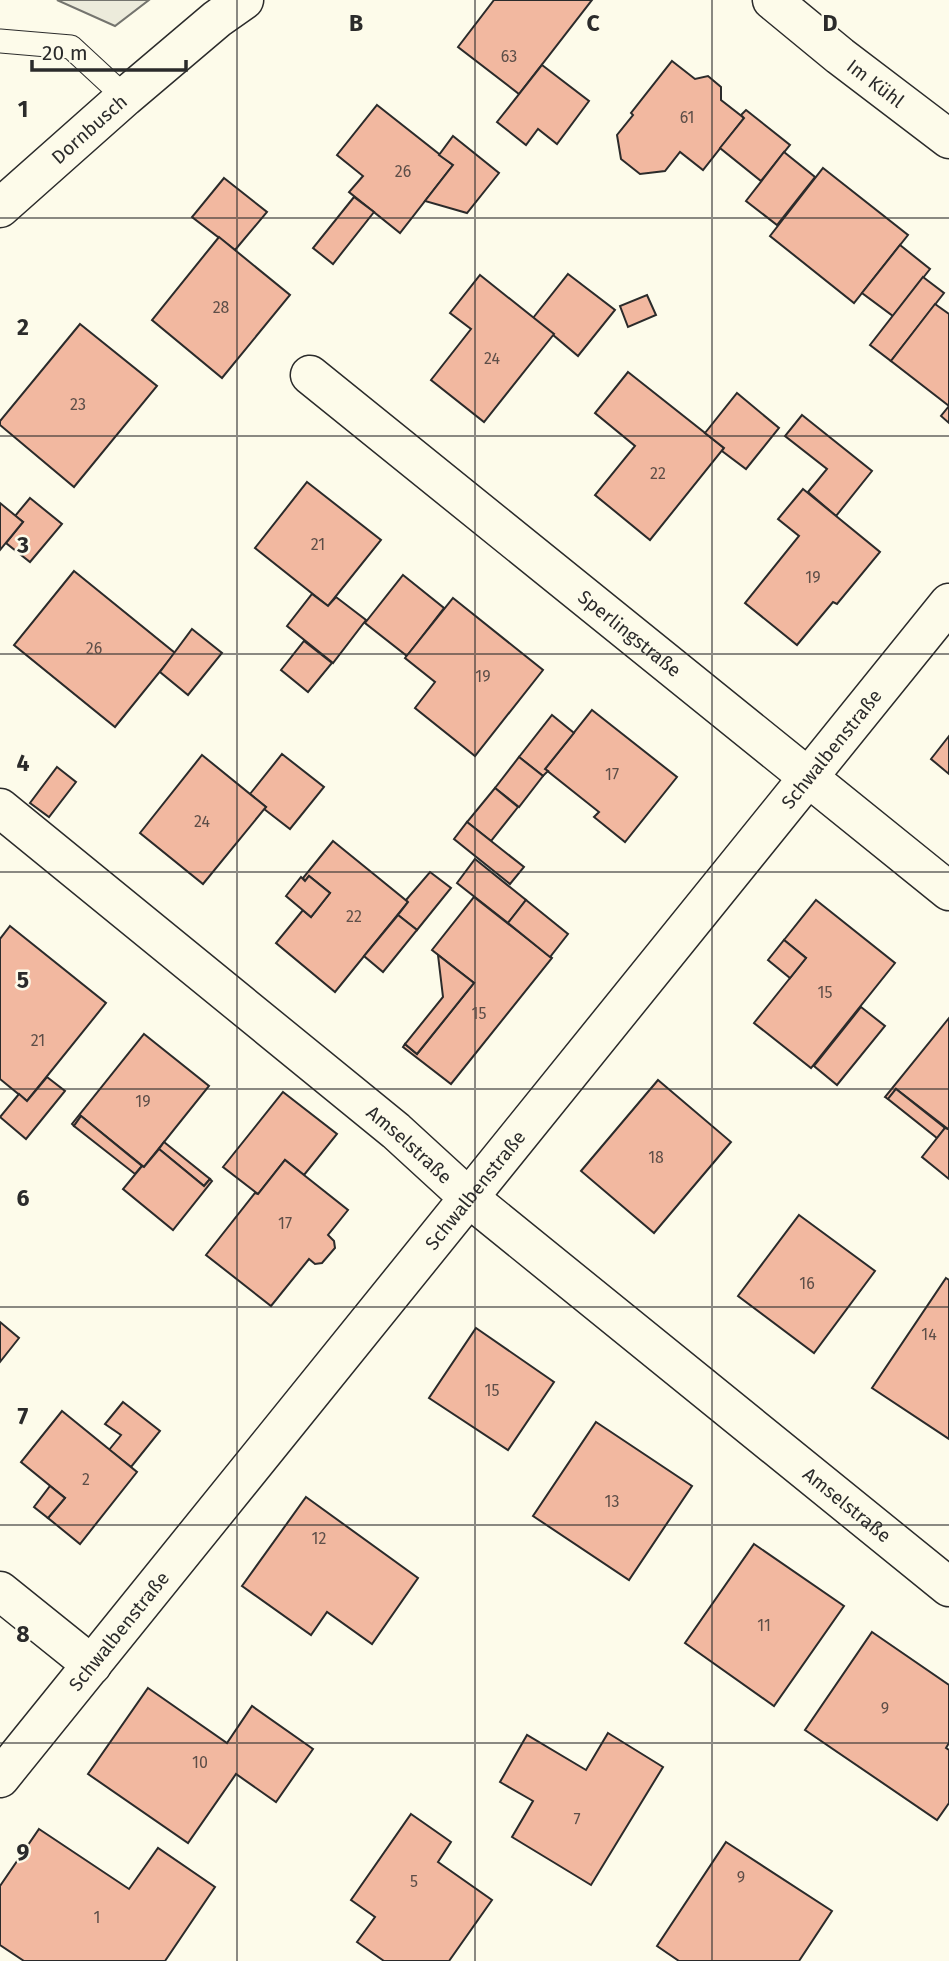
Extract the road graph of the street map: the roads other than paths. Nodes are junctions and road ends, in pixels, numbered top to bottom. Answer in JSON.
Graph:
{"nodes":[{"id":1,"x":244,"y":0,"type":"edge"},
{"id":2,"x":772,"y":0,"type":"edge"},
{"id":3,"x":0,"y":41,"type":"edge"},
{"id":4,"x":125,"y":97,"type":"junction"},
{"id":5,"x":949,"y":139,"type":"edge"},
{"id":6,"x":0,"y":208,"type":"edge"},
{"id":7,"x":310,"y":375,"type":"dead end"},
{"id":8,"x":949,"y":603,"type":"edge"},
{"id":9,"x":809,"y":778,"type":"junction"},
{"id":10,"x":0,"y":808,"type":"edge"},
{"id":11,"x":949,"y":891,"type":"edge"},
{"id":12,"x":468,"y":1197,"type":"junction"},
{"id":13,"x":949,"y":1587,"type":"edge"},
{"id":14,"x":0,"y":1591,"type":"edge"},
{"id":15,"x":92,"y":1665,"type":"junction"},
{"id":16,"x":0,"y":1778,"type":"edge"}],
"edges":[{"from":1,"to":4,"type":"street","name":"Dornbusch"},
{"from":2,"to":5,"type":"street","name":"Im Kühl"},
{"from":3,"to":4,"type":"lane"},
{"from":4,"to":6,"type":"street","name":"Dornbusch"},
{"from":7,"to":9,"type":"street","name":"Sperlingstraße"},
{"from":8,"to":9,"type":"street","name":"Schwalbenstraße"},
{"from":9,"to":11,"type":"street","name":"Sperlingstraße"},
{"from":9,"to":12,"type":"street","name":"Schwalbenstraße"},
{"from":10,"to":12,"type":"street","name":"Amselstraße"},
{"from":12,"to":13,"type":"street","name":"Amselstraße"},
{"from":12,"to":15,"type":"street","name":"Schwalbenstraße"},
{"from":14,"to":15,"type":"street"},
{"from":15,"to":16,"type":"street","name":"Schwalbenstraße"}]}
